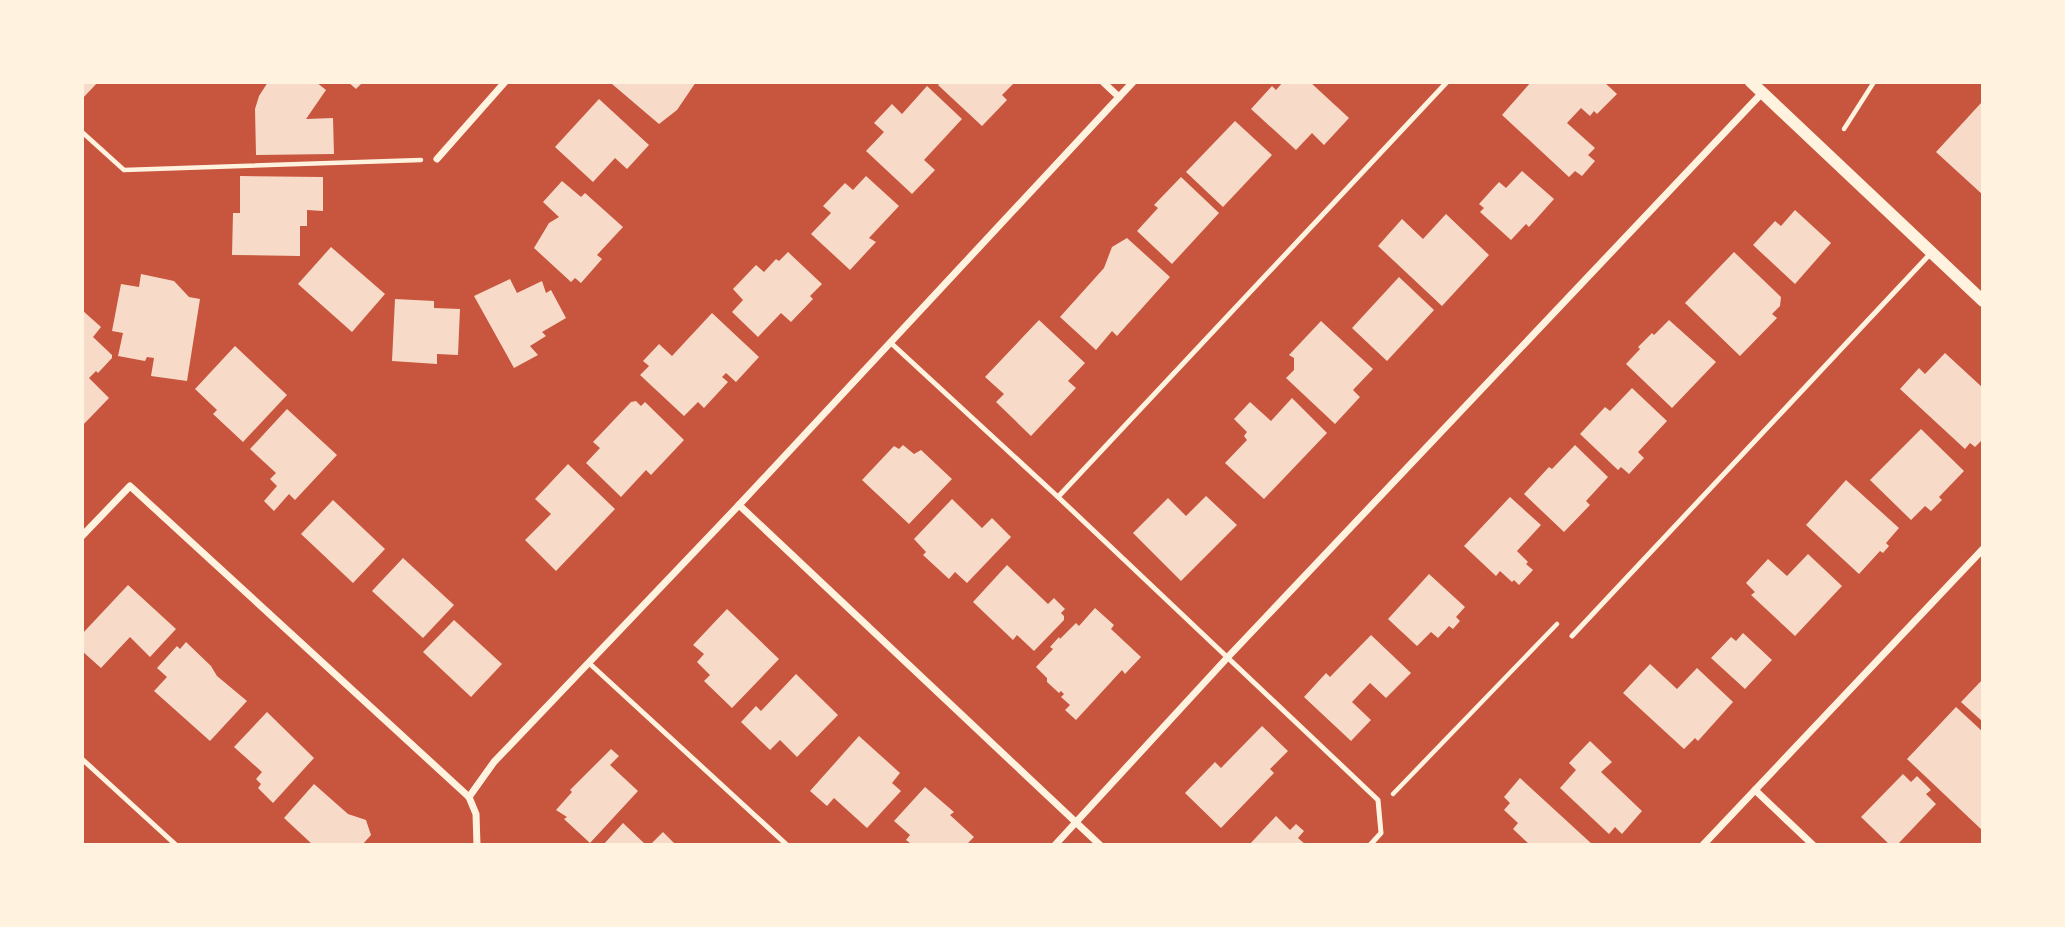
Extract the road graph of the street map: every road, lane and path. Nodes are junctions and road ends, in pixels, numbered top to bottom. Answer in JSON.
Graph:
{"nodes":[{"id":1,"x":505,"y":82,"type":"edge"},
{"id":2,"x":1103,"y":82,"type":"edge"},
{"id":3,"x":1133,"y":82,"type":"edge"},
{"id":4,"x":1447,"y":82,"type":"edge"},
{"id":5,"x":1751,"y":82,"type":"edge"},
{"id":6,"x":1874,"y":82,"type":"edge"},
{"id":7,"x":1762,"y":93,"type":"junction"},
{"id":8,"x":1119,"y":97,"type":"junction"},
{"id":9,"x":1844,"y":129,"type":"dead end"},
{"id":10,"x":82,"y":132,"type":"edge"},
{"id":11,"x":437,"y":159,"type":"joint"},
{"id":12,"x":1931,"y":253,"type":"junction"},
{"id":13,"x":1983,"y":301,"type":"edge"},
{"id":14,"x":891,"y":343,"type":"junction"},
{"id":15,"x":1058,"y":497,"type":"junction"},
{"id":16,"x":739,"y":505,"type":"junction"},
{"id":17,"x":82,"y":536,"type":"edge"},
{"id":18,"x":1983,"y":550,"type":"edge"},
{"id":19,"x":1572,"y":636,"type":"joint"},
{"id":20,"x":1227,"y":658,"type":"junction"},
{"id":21,"x":589,"y":663,"type":"junction"},
{"id":22,"x":82,"y":759,"type":"edge"},
{"id":23,"x":1755,"y":790,"type":"junction"},
{"id":24,"x":469,"y":797,"type":"junction"},
{"id":25,"x":1377,"y":800,"type":"junction"},
{"id":26,"x":1076,"y":823,"type":"junction"},
{"id":27,"x":176,"y":845,"type":"edge"},
{"id":28,"x":477,"y":845,"type":"edge"},
{"id":29,"x":786,"y":845,"type":"edge"},
{"id":30,"x":1055,"y":845,"type":"edge"},
{"id":31,"x":1100,"y":845,"type":"edge"},
{"id":32,"x":1370,"y":845,"type":"edge"},
{"id":33,"x":1703,"y":845,"type":"edge"},
{"id":34,"x":1813,"y":845,"type":"edge"}],
"edges":[{"from":1,"to":11,"type":"street"},
{"from":2,"to":8,"type":"street"},
{"from":3,"to":8,"type":"street"},
{"from":4,"to":15,"type":"lane"},
{"from":5,"to":7,"type":"street"},
{"from":6,"to":9,"type":"path"},
{"from":7,"to":12,"type":"street"},
{"from":7,"to":20,"type":"street"},
{"from":8,"to":14,"type":"street"},
{"from":10,"to":11,"type":"path"},
{"from":12,"to":13,"type":"street"},
{"from":12,"to":19,"type":"lane"},
{"from":14,"to":15,"type":"lane"},
{"from":14,"to":16,"type":"street"},
{"from":15,"to":20,"type":"lane"},
{"from":16,"to":21,"type":"street"},
{"from":16,"to":26,"type":"street"},
{"from":17,"to":24,"type":"street"},
{"from":18,"to":23,"type":"street"},
{"from":19,"to":25,"type":"path"},
{"from":20,"to":25,"type":"lane"},
{"from":20,"to":26,"type":"street"},
{"from":21,"to":24,"type":"street"},
{"from":21,"to":29,"type":"lane"},
{"from":22,"to":27,"type":"lane"},
{"from":23,"to":33,"type":"street"},
{"from":23,"to":34,"type":"street"},
{"from":24,"to":28,"type":"street"},
{"from":25,"to":32,"type":"lane"},
{"from":26,"to":30,"type":"street"},
{"from":26,"to":31,"type":"street"}]}
